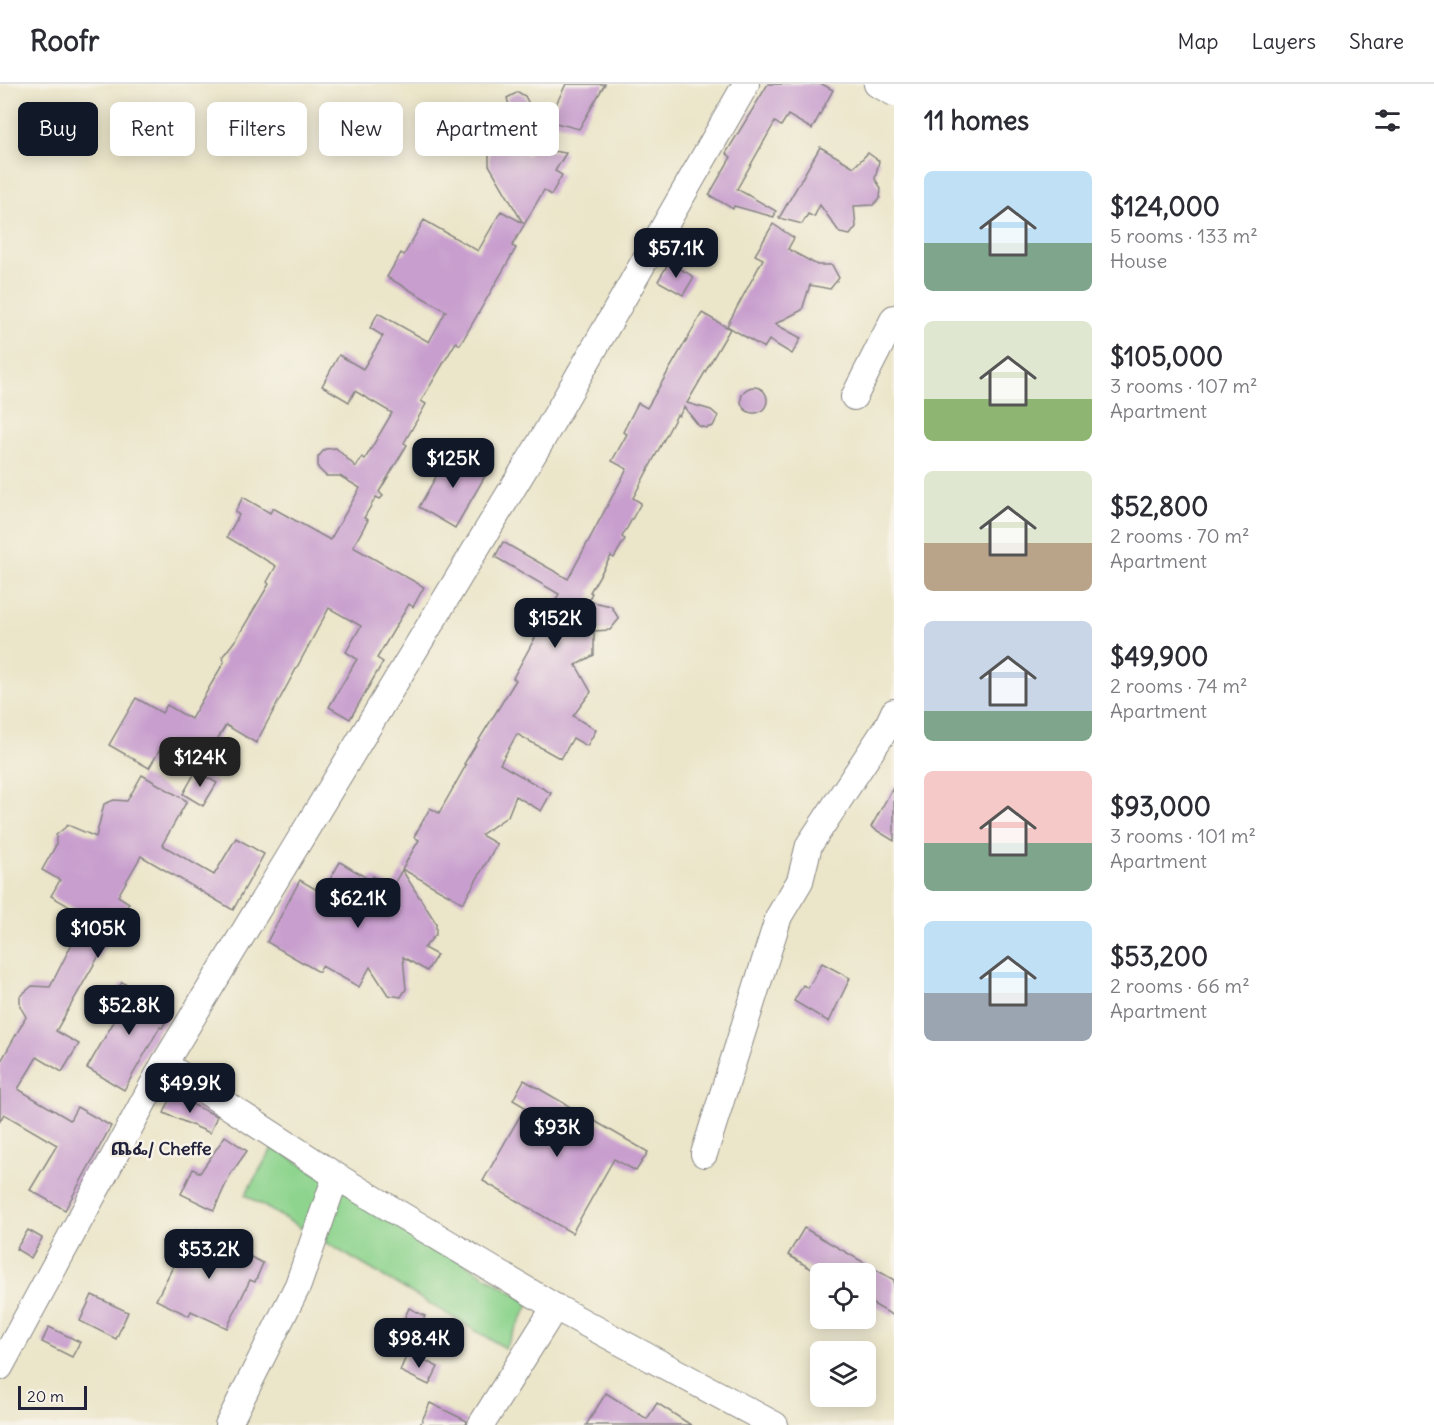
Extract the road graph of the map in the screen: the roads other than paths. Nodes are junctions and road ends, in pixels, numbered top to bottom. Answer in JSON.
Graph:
{"nodes":[{"id":1,"x":746,"y":84,"type":"edge"},
{"id":2,"x":877,"y":84,"type":"edge"},
{"id":3,"x":894,"y":93,"type":"edge"},
{"id":4,"x":894,"y":318,"type":"edge"},
{"id":5,"x":854,"y":397,"type":"dead end"},
{"id":6,"x":894,"y":712,"type":"edge"},
{"id":7,"x":164,"y":1064,"type":"junction"},
{"id":8,"x":704,"y":1154,"type":"dead end"},
{"id":9,"x":336,"y":1176,"type":"junction"},
{"id":10,"x":555,"y":1307,"type":"junction"},
{"id":11,"x":0,"y":1367,"type":"edge"},
{"id":12,"x":228,"y":1425,"type":"edge"},
{"id":13,"x":481,"y":1425,"type":"edge"},
{"id":14,"x":775,"y":1425,"type":"edge"}],
"edges":[{"from":1,"to":7,"type":"street"},
{"from":2,"to":3,"type":"street"},
{"from":4,"to":5,"type":"street"},
{"from":6,"to":8,"type":"street"},
{"from":7,"to":9,"type":"street"},
{"from":7,"to":11,"type":"street"},
{"from":9,"to":10,"type":"street"},
{"from":9,"to":12,"type":"street"},
{"from":10,"to":13,"type":"street"},
{"from":10,"to":14,"type":"street"}]}
